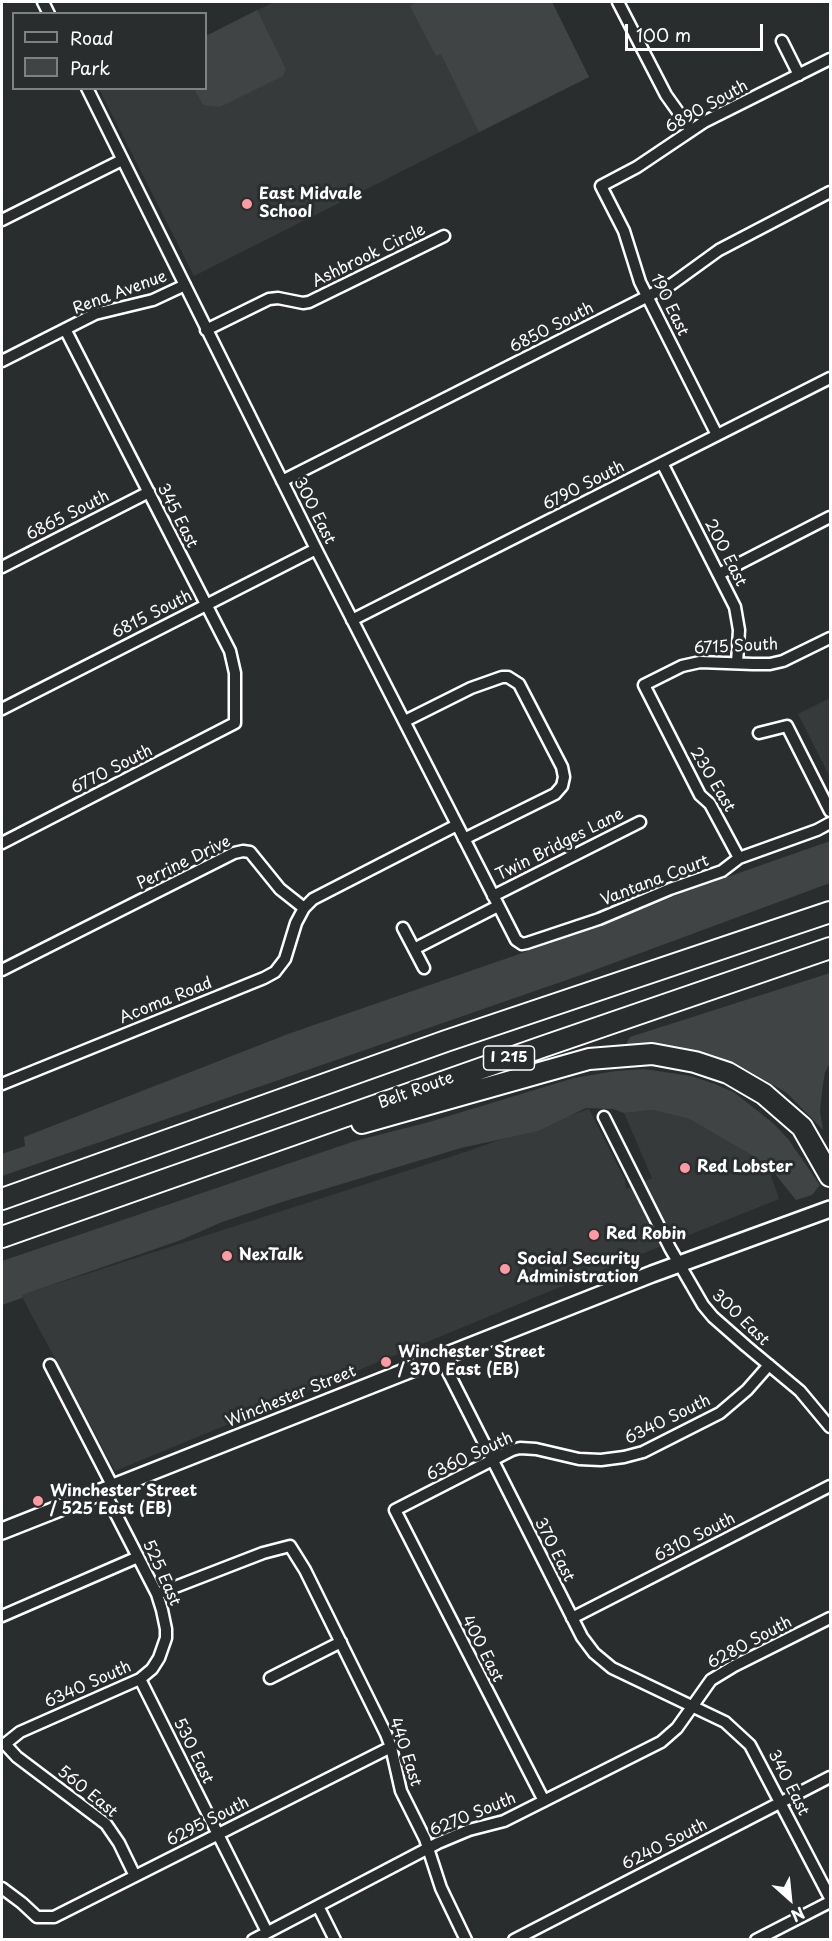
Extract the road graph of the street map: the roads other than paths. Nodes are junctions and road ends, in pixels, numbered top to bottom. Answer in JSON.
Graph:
{"nodes":[{"id":1,"x":618,"y":2,"type":"edge"},
{"id":2,"x":782,"y":41,"type":"dead end"},
{"id":3,"x":831,"y":59,"type":"edge"},
{"id":4,"x":799,"y":75,"type":"junction"},
{"id":5,"x":88,"y":90,"type":"edge"},
{"id":6,"x":691,"y":130,"type":"junction"},
{"id":7,"x":122,"y":160,"type":"junction"},
{"id":8,"x":601,"y":186,"type":"joint"},
{"id":9,"x":831,"y":192,"type":"edge"},
{"id":10,"x":2,"y":220,"type":"edge"},
{"id":11,"x":444,"y":236,"type":"dead end"},
{"id":12,"x":185,"y":285,"type":"junction"},
{"id":13,"x":647,"y":296,"type":"junction"},
{"id":14,"x":66,"y":329,"type":"junction"},
{"id":15,"x":206,"y":330,"type":"junction"},
{"id":16,"x":2,"y":361,"type":"edge"},
{"id":17,"x":831,"y":378,"type":"edge"},
{"id":18,"x":717,"y":435,"type":"junction"},
{"id":19,"x":662,"y":463,"type":"junction"},
{"id":20,"x":282,"y":481,"type":"junction"},
{"id":21,"x":149,"y":492,"type":"junction"},
{"id":22,"x":831,"y":517,"type":"edge"},
{"id":23,"x":316,"y":549,"type":"junction"},
{"id":24,"x":2,"y":567,"type":"edge"},
{"id":25,"x":719,"y":574,"type":"junction"},
{"id":26,"x":206,"y":605,"type":"junction"},
{"id":27,"x":352,"y":620,"type":"junction"},
{"id":28,"x":831,"y":638,"type":"edge"},
{"id":29,"x":737,"y":663,"type":"junction"},
{"id":30,"x":644,"y":685,"type":"joint"},
{"id":31,"x":2,"y":709,"type":"edge"},
{"id":32,"x":405,"y":721,"type":"junction"},
{"id":33,"x":235,"y":723,"type":"joint"},
{"id":34,"x":759,"y":733,"type":"dead end"},
{"id":35,"x":831,"y":811,"type":"edge"},
{"id":36,"x":640,"y":822,"type":"dead end"},
{"id":37,"x":831,"y":823,"type":"edge"},
{"id":38,"x":457,"y":825,"type":"junction"},
{"id":39,"x":464,"y":839,"type":"junction"},
{"id":40,"x":2,"y":843,"type":"edge"},
{"id":41,"x":739,"y":858,"type":"junction"},
{"id":42,"x":495,"y":901,"type":"junction"},
{"id":43,"x":831,"y":901,"type":"edge"},
{"id":44,"x":304,"y":908,"type":"junction"},
{"id":45,"x":831,"y":912,"type":"edge"},
{"id":46,"x":403,"y":928,"type":"dead end"},
{"id":47,"x":519,"y":943,"type":"joint"},
{"id":48,"x":831,"y":948,"type":"edge"},
{"id":49,"x":414,"y":949,"type":"junction"},
{"id":50,"x":687,"y":960,"type":"junction"},
{"id":51,"x":424,"y":968,"type":"dead end"},
{"id":52,"x":2,"y":970,"type":"edge"},
{"id":53,"x":2,"y":1084,"type":"edge"},
{"id":54,"x":604,"y":1117,"type":"dead end"},
{"id":55,"x":189,"y":1172,"type":"junction"},
{"id":56,"x":831,"y":1176,"type":"edge"},
{"id":57,"x":2,"y":1199,"type":"edge"},
{"id":58,"x":831,"y":1209,"type":"edge"},
{"id":59,"x":2,"y":1237,"type":"edge"},
{"id":60,"x":678,"y":1263,"type":"junction"},
{"id":61,"x":441,"y":1358,"type":"junction"},
{"id":62,"x":50,"y":1365,"type":"dead end"},
{"id":63,"x":769,"y":1365,"type":"junction"},
{"id":64,"x":831,"y":1427,"type":"edge"},
{"id":65,"x":561,"y":1456,"type":"joint"},
{"id":66,"x":492,"y":1461,"type":"junction"},
{"id":67,"x":831,"y":1486,"type":"edge"},
{"id":68,"x":109,"y":1489,"type":"junction"},
{"id":69,"x":395,"y":1510,"type":"joint"},
{"id":70,"x":2,"y":1531,"type":"edge"},
{"id":71,"x":138,"y":1557,"type":"junction"},
{"id":72,"x":157,"y":1594,"type":"junction"},
{"id":73,"x":2,"y":1616,"type":"edge"},
{"id":74,"x":573,"y":1618,"type":"junction"},
{"id":75,"x":831,"y":1618,"type":"edge"},
{"id":76,"x":166,"y":1638,"type":"joint"},
{"id":77,"x":340,"y":1642,"type":"junction"},
{"id":78,"x":270,"y":1678,"type":"dead end"},
{"id":79,"x":141,"y":1679,"type":"junction"},
{"id":80,"x":692,"y":1705,"type":"junction"},
{"id":81,"x":5,"y":1744,"type":"joint"},
{"id":82,"x":391,"y":1747,"type":"junction"},
{"id":83,"x":831,"y":1777,"type":"edge"},
{"id":84,"x":544,"y":1801,"type":"junction"},
{"id":85,"x":781,"y":1802,"type":"junction"},
{"id":86,"x":217,"y":1834,"type":"junction"},
{"id":87,"x":428,"y":1848,"type":"junction"},
{"id":88,"x":135,"y":1876,"type":"junction"},
{"id":89,"x":2,"y":1888,"type":"edge"},
{"id":90,"x":831,"y":1900,"type":"edge"},
{"id":91,"x":318,"y":1906,"type":"junction"},
{"id":92,"x":267,"y":1932,"type":"junction"},
{"id":93,"x":253,"y":1940,"type":"edge"},
{"id":94,"x":335,"y":1940,"type":"edge"},
{"id":95,"x":466,"y":1940,"type":"edge"},
{"id":96,"x":514,"y":1940,"type":"edge"},
{"id":97,"x":756,"y":1940,"type":"edge"}],
"edges":[{"from":1,"to":6,"type":"street"},
{"from":2,"to":4,"type":"street"},
{"from":3,"to":4,"type":"street","name":"6890 South"},
{"from":4,"to":6,"type":"street","name":"6890 South"},
{"from":5,"to":7,"type":"street","name":"300 East"},
{"from":6,"to":8,"type":"street","name":"6890 South"},
{"from":7,"to":10,"type":"street"},
{"from":7,"to":12,"type":"street","name":"300 East"},
{"from":8,"to":13,"type":"street","name":"190 East"},
{"from":9,"to":13,"type":"street","name":"6850 South"},
{"from":11,"to":15,"type":"street","name":"Ashbrook Circle"},
{"from":12,"to":14,"type":"street","name":"Rena Avenue"},
{"from":12,"to":15,"type":"street","name":"300 East"},
{"from":13,"to":18,"type":"street","name":"190 East"},
{"from":13,"to":20,"type":"street","name":"6850 South"},
{"from":14,"to":16,"type":"street","name":"Rena Avenue"},
{"from":14,"to":21,"type":"street","name":"345 East"},
{"from":15,"to":20,"type":"street","name":"300 East"},
{"from":17,"to":18,"type":"street","name":"6790 South"},
{"from":18,"to":19,"type":"street","name":"6790 South"},
{"from":19,"to":25,"type":"street","name":"200 East"},
{"from":19,"to":27,"type":"street","name":"6790 South"},
{"from":20,"to":23,"type":"street","name":"300 East"},
{"from":21,"to":24,"type":"street","name":"6865 South"},
{"from":21,"to":26,"type":"street","name":"345 East"},
{"from":22,"to":25,"type":"street"},
{"from":23,"to":26,"type":"street","name":"6815 South"},
{"from":23,"to":27,"type":"street","name":"300 East"},
{"from":25,"to":29,"type":"street","name":"200 East"},
{"from":26,"to":31,"type":"street","name":"6815 South"},
{"from":26,"to":33,"type":"street","name":"345 East"},
{"from":27,"to":32,"type":"street","name":"300 East"},
{"from":28,"to":29,"type":"street","name":"6715 South"},
{"from":29,"to":30,"type":"street","name":"6715 South"},
{"from":30,"to":41,"type":"street","name":"230 East"},
{"from":32,"to":38,"type":"street","name":"300 East"},
{"from":32,"to":39,"type":"street"},
{"from":33,"to":40,"type":"street","name":"6770 South"},
{"from":34,"to":35,"type":"street"},
{"from":36,"to":42,"type":"street","name":"Twin Bridges Lane"},
{"from":37,"to":41,"type":"street","name":"Vantana Court"},
{"from":38,"to":39,"type":"street","name":"300 East"},
{"from":38,"to":44,"type":"street"},
{"from":39,"to":42,"type":"street","name":"300 East"},
{"from":41,"to":47,"type":"street","name":"Vantana Court"},
{"from":42,"to":47,"type":"street","name":"300 East"},
{"from":42,"to":49,"type":"street","name":"Twin Bridges Lane"},
{"from":43,"to":50,"type":"highway"},
{"from":44,"to":52,"type":"street","name":"Perrine Drive"},
{"from":44,"to":53,"type":"street","name":"Acoma Road"},
{"from":45,"to":50,"type":"highway","number":"I 215"},
{"from":46,"to":49,"type":"street"},
{"from":48,"to":55,"type":"highway","name":"Belt Route","number":"I 215"},
{"from":49,"to":51,"type":"street"},
{"from":50,"to":57,"type":"highway","number":"I 215"},
{"from":54,"to":60,"type":"street","name":"300 East"},
{"from":55,"to":56,"type":"highway"},
{"from":55,"to":59,"type":"highway","name":"Belt Route","number":"I 215"},
{"from":58,"to":60,"type":"main road","name":"Winchester Street"},
{"from":60,"to":61,"type":"main road","name":"Winchester Street"},
{"from":60,"to":63,"type":"street","name":"300 East"},
{"from":61,"to":66,"type":"street","name":"370 East"},
{"from":61,"to":68,"type":"main road","name":"Winchester Street"},
{"from":62,"to":68,"type":"street","name":"525 East"},
{"from":63,"to":64,"type":"street","name":"300 East"},
{"from":63,"to":65,"type":"street","name":"6340 South"},
{"from":65,"to":66,"type":"street","name":"6360 South"},
{"from":66,"to":69,"type":"street","name":"6360 South"},
{"from":66,"to":74,"type":"street","name":"370 East"},
{"from":67,"to":74,"type":"street","name":"6310 South"},
{"from":68,"to":70,"type":"main road","name":"Winchester Street"},
{"from":68,"to":71,"type":"street","name":"525 East"},
{"from":69,"to":84,"type":"street","name":"400 East"},
{"from":71,"to":72,"type":"street","name":"525 East"},
{"from":71,"to":73,"type":"street"},
{"from":72,"to":76,"type":"street","name":"525 East"},
{"from":72,"to":77,"type":"street","name":"440 East"},
{"from":74,"to":80,"type":"street","name":"370 East"},
{"from":75,"to":80,"type":"street","name":"6280 South"},
{"from":76,"to":79,"type":"street","name":"6340 South"},
{"from":77,"to":78,"type":"street"},
{"from":77,"to":82,"type":"street","name":"440 East"},
{"from":79,"to":81,"type":"street","name":"6340 South"},
{"from":79,"to":86,"type":"street","name":"530 East"},
{"from":80,"to":84,"type":"street","name":"6270 South"},
{"from":80,"to":85,"type":"street","name":"340 East"},
{"from":81,"to":88,"type":"street","name":"560 East"},
{"from":82,"to":86,"type":"street","name":"6295 South"},
{"from":82,"to":87,"type":"street","name":"440 East"},
{"from":83,"to":85,"type":"street","name":"6240 South"},
{"from":84,"to":87,"type":"street","name":"6270 South"},
{"from":85,"to":90,"type":"street","name":"340 East"},
{"from":85,"to":96,"type":"street","name":"6240 South"},
{"from":86,"to":88,"type":"street","name":"6295 South"},
{"from":86,"to":92,"type":"street","name":"530 East"},
{"from":87,"to":91,"type":"street","name":"6270 South"},
{"from":87,"to":95,"type":"street","name":"440 East"},
{"from":88,"to":89,"type":"street","name":"6295 South"},
{"from":90,"to":97,"type":"street"},
{"from":91,"to":92,"type":"street","name":"6270 South"},
{"from":91,"to":94,"type":"street"},
{"from":92,"to":93,"type":"street","name":"6270 South"}]}
